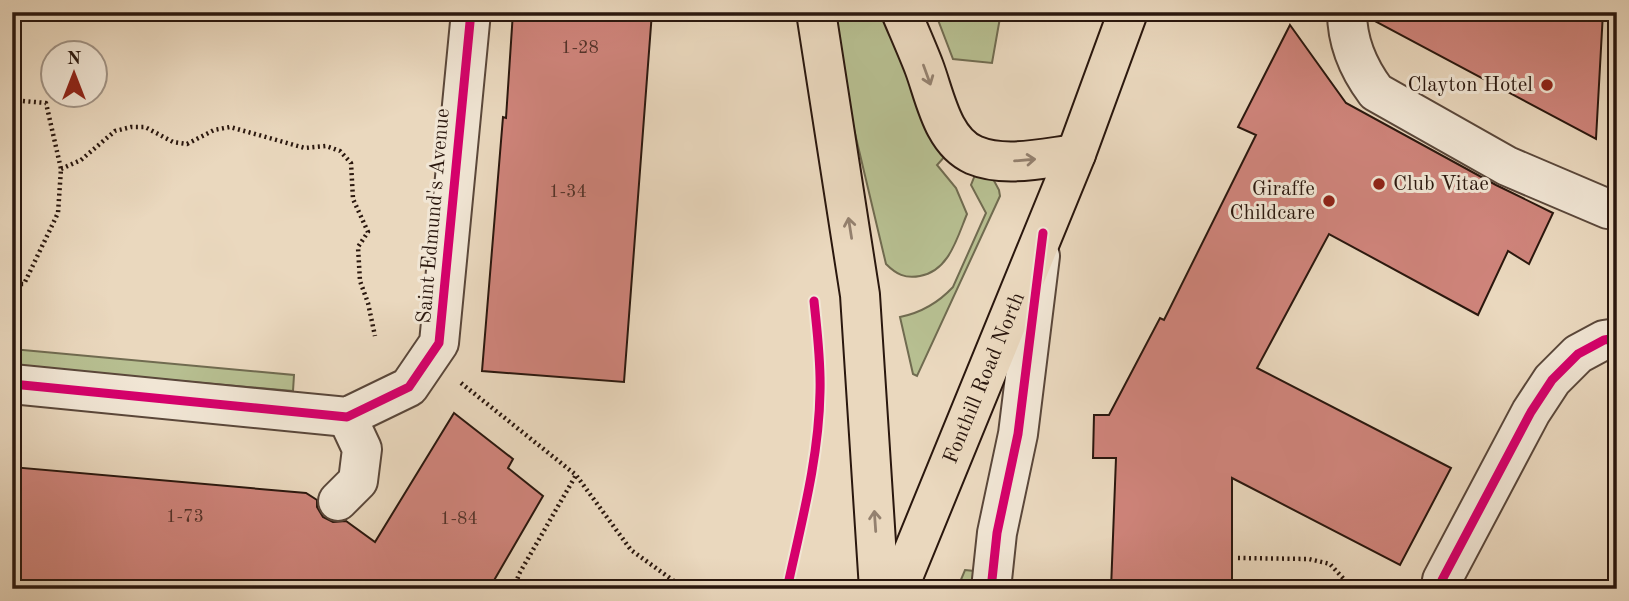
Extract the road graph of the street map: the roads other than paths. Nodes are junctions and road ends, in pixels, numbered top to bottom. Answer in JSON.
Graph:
{"nodes":[{"id":1,"x":471,"y":12,"type":"edge"},
{"id":2,"x":816,"y":12,"type":"edge"},
{"id":3,"x":901,"y":12,"type":"edge"},
{"id":4,"x":1128,"y":12,"type":"edge"},
{"id":5,"x":1347,"y":12,"type":"edge"},
{"id":6,"x":1076,"y":153,"type":"junction"},
{"id":7,"x":1617,"y":210,"type":"edge"},
{"id":8,"x":1042,"y":233,"type":"junction"},
{"id":9,"x":1617,"y":338,"type":"edge"},
{"id":10,"x":12,"y":384,"type":"edge"},
{"id":11,"x":347,"y":417,"type":"junction"},
{"id":12,"x":338,"y":501,"type":"dead end"},
{"id":13,"x":1442,"y":580,"type":"dead end"},
{"id":14,"x":879,"y":589,"type":"edge"},
{"id":15,"x":898,"y":589,"type":"edge"},
{"id":16,"x":991,"y":589,"type":"edge"}],
"edges":[{"from":1,"to":11,"type":"street","name":"Saint Edmund's Avenue"},
{"from":14,"to":2,"type":"main road","one_way":true},
{"from":3,"to":6,"type":"main road","one_way":true},
{"from":4,"to":6,"type":"main road","name":"Fonthill Road North"},
{"from":5,"to":7,"type":"street"},
{"from":6,"to":8,"type":"main road","name":"Fonthill Road North"},
{"from":8,"to":15,"type":"main road","name":"Fonthill Road North"},
{"from":8,"to":16,"type":"street"},
{"from":9,"to":13,"type":"street"},
{"from":10,"to":11,"type":"street"},
{"from":11,"to":12,"type":"street"}]}
